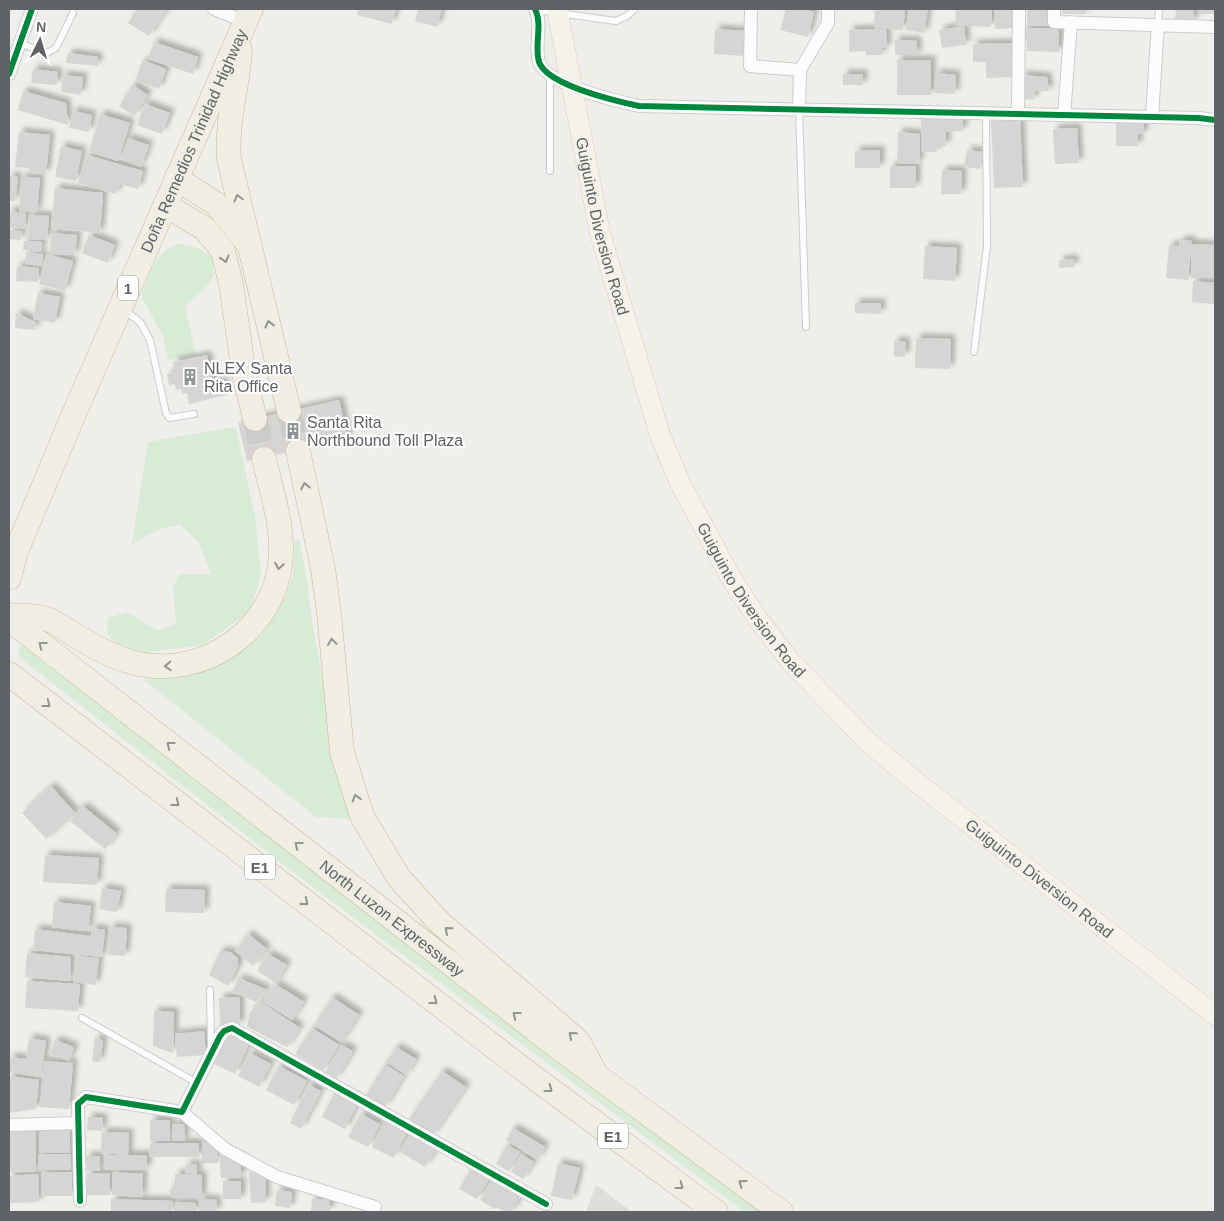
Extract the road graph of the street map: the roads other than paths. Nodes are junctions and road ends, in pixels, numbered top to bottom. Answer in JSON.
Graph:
{"nodes":[{"id":1,"x":32,"y":9,"type":"edge"},
{"id":2,"x":214,"y":9,"type":"edge"},
{"id":3,"x":536,"y":9,"type":"edge"},
{"id":4,"x":557,"y":9,"type":"edge"},
{"id":5,"x":635,"y":9,"type":"edge"},
{"id":6,"x":751,"y":9,"type":"edge"},
{"id":7,"x":828,"y":9,"type":"edge"},
{"id":8,"x":1019,"y":9,"type":"edge"},
{"id":9,"x":1054,"y":9,"type":"edge"},
{"id":10,"x":1159,"y":9,"type":"edge"},
{"id":11,"x":72,"y":13,"type":"dead end"},
{"id":12,"x":246,"y":21,"type":"edge"},
{"id":13,"x":1071,"y":22,"type":"junction"},
{"id":14,"x":1158,"y":24,"type":"junction"},
{"id":15,"x":1215,"y":27,"type":"edge"},
{"id":16,"x":20,"y":43,"type":"junction"},
{"id":17,"x":800,"y":70,"type":"junction"},
{"id":18,"x":9,"y":74,"type":"edge"},
{"id":19,"x":550,"y":76,"type":"junction"},
{"id":20,"x":573,"y":85,"type":"junction"},
{"id":21,"x":799,"y":109,"type":"junction"},
{"id":22,"x":986,"y":114,"type":"junction"},
{"id":23,"x":1018,"y":114,"type":"junction"},
{"id":24,"x":1064,"y":115,"type":"junction"},
{"id":25,"x":1152,"y":117,"type":"junction"},
{"id":26,"x":1215,"y":120,"type":"edge"},
{"id":27,"x":550,"y":170,"type":"dead end"},
{"id":28,"x":176,"y":178,"type":"junction"},
{"id":29,"x":165,"y":205,"type":"junction"},
{"id":30,"x":249,"y":246,"type":"junction"},
{"id":31,"x":120,"y":307,"type":"junction"},
{"id":32,"x":806,"y":327,"type":"dead end"},
{"id":33,"x":974,"y":352,"type":"dead end"},
{"id":34,"x":290,"y":411,"type":"tunnel mouth"},
{"id":35,"x":194,"y":414,"type":"dead end"},
{"id":36,"x":255,"y":419,"type":"tunnel mouth"},
{"id":37,"x":298,"y":452,"type":"tunnel mouth"},
{"id":38,"x":264,"y":459,"type":"tunnel mouth"},
{"id":39,"x":9,"y":578,"type":"edge"},
{"id":40,"x":9,"y":617,"type":"edge"},
{"id":41,"x":9,"y":674,"type":"edge"},
{"id":42,"x":210,"y":990,"type":"dead end"},
{"id":43,"x":1215,"y":1015,"type":"edge"},
{"id":44,"x":82,"y":1018,"type":"dead end"},
{"id":45,"x":212,"y":1054,"type":"junction"},
{"id":46,"x":597,"y":1077,"type":"junction"},
{"id":47,"x":197,"y":1083,"type":"junction"},
{"id":48,"x":182,"y":1112,"type":"junction"},
{"id":49,"x":78,"y":1123,"type":"junction"},
{"id":50,"x":9,"y":1125,"type":"edge"},
{"id":51,"x":80,"y":1201,"type":"dead end"},
{"id":52,"x":546,"y":1204,"type":"dead end"},
{"id":53,"x":375,"y":1208,"type":"dead end"},
{"id":54,"x":716,"y":1212,"type":"edge"},
{"id":55,"x":781,"y":1212,"type":"edge"}],
"edges":[{"from":1,"to":16,"type":"street"},
{"from":2,"to":12,"type":"street"},
{"from":3,"to":5,"type":"lane"},
{"from":3,"to":19,"type":"street"},
{"from":4,"to":20,"type":"main road","name":"Guiguinto Diversion Road"},
{"from":6,"to":17,"type":"street"},
{"from":7,"to":17,"type":"street"},
{"from":8,"to":23,"type":"street"},
{"from":9,"to":13,"type":"street"},
{"from":10,"to":14,"type":"lane"},
{"from":11,"to":16,"type":"lane"},
{"from":12,"to":28,"type":"highway","name":"Doña Remedios Trinidad Highway","number":"1"},
{"from":30,"to":12,"type":"highway","one_way":true},
{"from":13,"to":14,"type":"street"},
{"from":13,"to":24,"type":"street"},
{"from":14,"to":15,"type":"street"},
{"from":14,"to":25,"type":"street"},
{"from":16,"to":18,"type":"street"},
{"from":17,"to":21,"type":"street"},
{"from":19,"to":20,"type":"street"},
{"from":19,"to":27,"type":"lane"},
{"from":20,"to":21,"type":"street"},
{"from":20,"to":43,"type":"main road","name":"Guiguinto Diversion Road"},
{"from":21,"to":22,"type":"street"},
{"from":21,"to":32,"type":"lane"},
{"from":22,"to":23,"type":"street"},
{"from":22,"to":33,"type":"lane"},
{"from":23,"to":24,"type":"street"},
{"from":24,"to":25,"type":"street"},
{"from":25,"to":26,"type":"street"},
{"from":28,"to":29,"type":"highway","name":"Doña Remedios Trinidad Highway","number":"1"},
{"from":28,"to":30,"type":"highway"},
{"from":29,"to":31,"type":"highway","name":"Doña Remedios Trinidad Highway","number":"1"},
{"from":29,"to":36,"type":"highway","one_way":true},
{"from":34,"to":30,"type":"highway","one_way":true},
{"from":31,"to":35,"type":"lane"},
{"from":31,"to":39,"type":"highway","name":"Doña Remedios Trinidad Highway","number":"1"},
{"from":46,"to":37,"type":"highway","one_way":true},
{"from":38,"to":40,"type":"highway","one_way":true},
{"from":46,"to":40,"type":"highway","name":"North Luzon Expressway","number":"E1","one_way":true},
{"from":41,"to":54,"type":"highway","number":"E1","one_way":true},
{"from":42,"to":45,"type":"lane"},
{"from":44,"to":47,"type":"lane"},
{"from":45,"to":47,"type":"street"},
{"from":45,"to":52,"type":"street"},
{"from":55,"to":46,"type":"highway","name":"North Luzon Expressway","number":"E1","one_way":true},
{"from":47,"to":48,"type":"street"},
{"from":48,"to":49,"type":"street"},
{"from":48,"to":53,"type":"street"},
{"from":49,"to":50,"type":"street"},
{"from":49,"to":51,"type":"street"}]}
